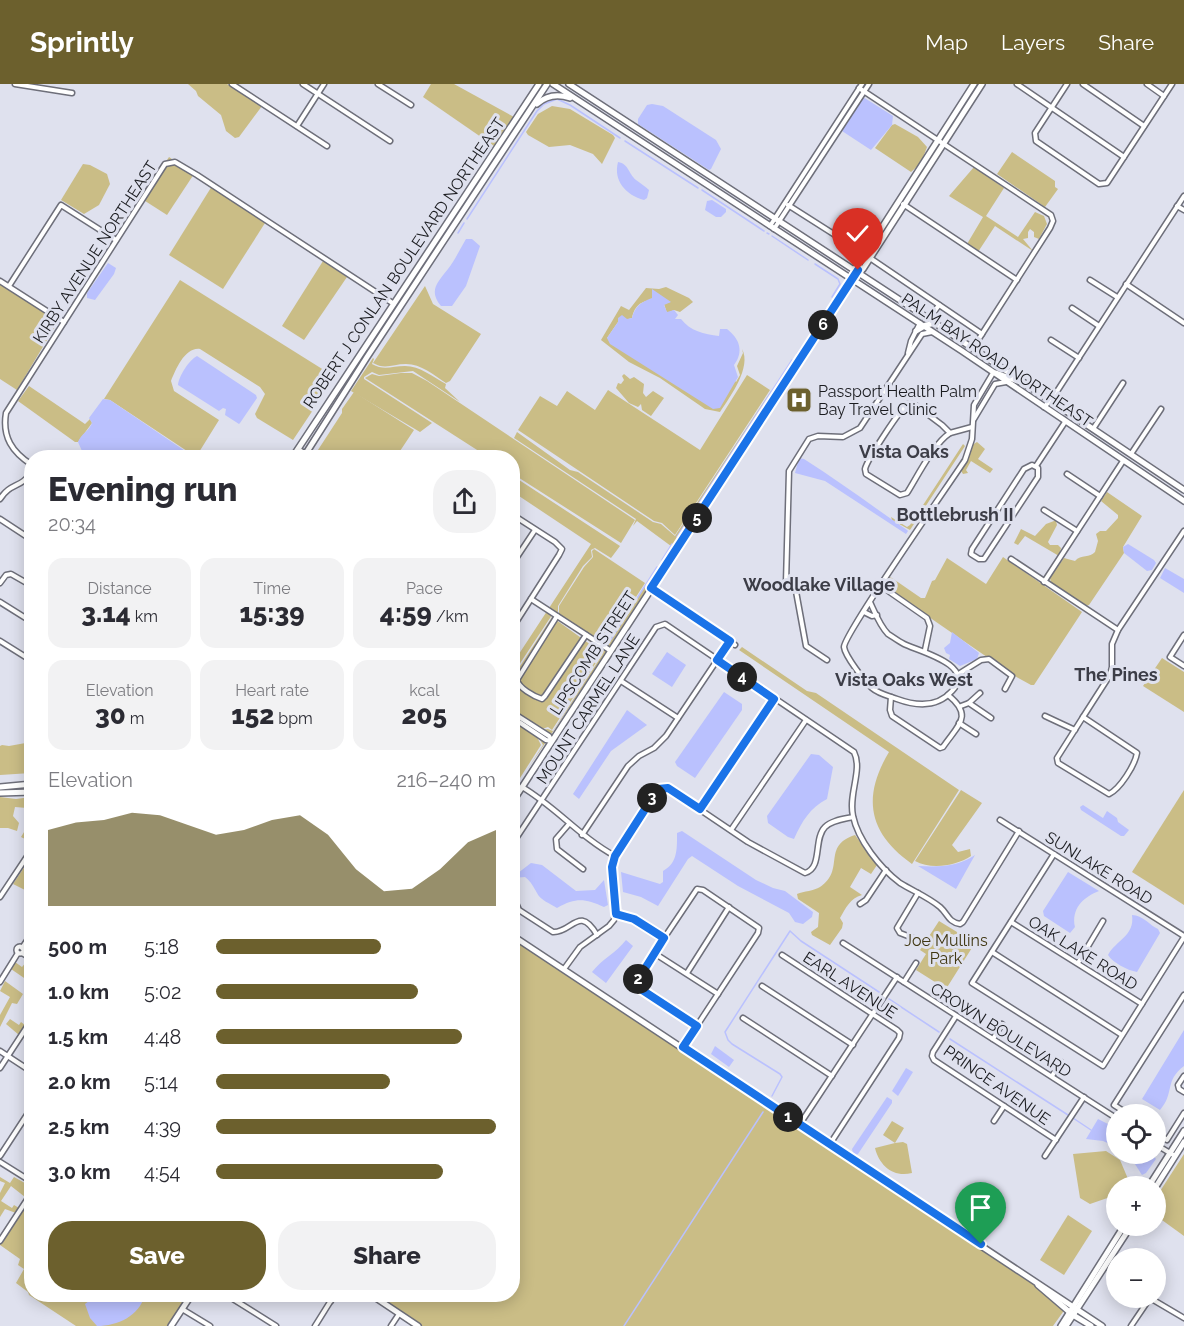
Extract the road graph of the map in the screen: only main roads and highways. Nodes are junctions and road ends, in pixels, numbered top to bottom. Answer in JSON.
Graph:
{"nodes":[{"id":1,"x":534,"y":84,"type":"edge"},
{"id":2,"x":539,"y":84,"type":"edge"},
{"id":3,"x":548,"y":84,"type":"edge"},
{"id":4,"x":553,"y":84,"type":"edge"},
{"id":5,"x":569,"y":84,"type":"edge"},
{"id":6,"x":974,"y":84,"type":"edge"},
{"id":7,"x":982,"y":84,"type":"edge"},
{"id":8,"x":534,"y":92,"type":"junction"},
{"id":9,"x":580,"y":101,"type":"junction"},
{"id":10,"x":961,"y":109,"type":"junction"},
{"id":11,"x":529,"y":111,"type":"junction"},
{"id":12,"x":518,"y":116,"type":"junction"},
{"id":13,"x":521,"y":122,"type":"junction"},
{"id":14,"x":627,"y":133,"type":"junction"},
{"id":15,"x":642,"y":133,"type":"junction"},
{"id":16,"x":484,"y":173,"type":"junction"},
{"id":17,"x":709,"y":176,"type":"junction"},
{"id":18,"x":697,"y":178,"type":"junction"},
{"id":19,"x":717,"y":181,"type":"junction"},
{"id":20,"x":704,"y":183,"type":"junction"},
{"id":21,"x":858,"y":271,"type":"junction"},
{"id":22,"x":852,"y":279,"type":"junction"},
{"id":23,"x":936,"y":323,"type":"junction"},
{"id":24,"x":922,"y":325,"type":"junction"},
{"id":25,"x":916,"y":331,"type":"road end"},
{"id":26,"x":973,"y":348,"type":"junction"},
{"id":27,"x":962,"y":351,"type":"junction"},
{"id":28,"x":975,"y":360,"type":"junction"},
{"id":29,"x":997,"y":364,"type":"junction"},
{"id":30,"x":993,"y":373,"type":"junction"},
{"id":31,"x":1028,"y":384,"type":"junction"},
{"id":32,"x":296,"y":450,"type":"edge"},
{"id":33,"x":311,"y":450,"type":"edge"},
{"id":34,"x":1131,"y":455,"type":"junction"},
{"id":35,"x":1137,"y":459,"type":"junction"},
{"id":36,"x":1120,"y":460,"type":"junction"},
{"id":37,"x":1184,"y":490,"type":"edge"},
{"id":38,"x":1184,"y":501,"type":"edge"},
{"id":39,"x":24,"y":785,"type":"edge"},
{"id":40,"x":0,"y":787,"type":"edge"},
{"id":41,"x":520,"y":790,"type":"edge"},
{"id":42,"x":24,"y":792,"type":"edge"},
{"id":43,"x":0,"y":793,"type":"edge"},
{"id":44,"x":520,"y":941,"type":"edge"},
{"id":45,"x":1184,"y":1131,"type":"edge"},
{"id":46,"x":1184,"y":1142,"type":"edge"},
{"id":47,"x":1172,"y":1155,"type":"junction"},
{"id":48,"x":1156,"y":1176,"type":"edge"},
{"id":49,"x":1161,"y":1176,"type":"edge"},
{"id":50,"x":1118,"y":1236,"type":"edge"},
{"id":51,"x":1124,"y":1236,"type":"edge"},
{"id":52,"x":187,"y":1302,"type":"edge"},
{"id":53,"x":382,"y":1302,"type":"edge"},
{"id":54,"x":1073,"y":1311,"type":"junction"},
{"id":55,"x":171,"y":1326,"type":"edge"},
{"id":56,"x":418,"y":1326,"type":"edge"},
{"id":57,"x":1061,"y":1326,"type":"edge"},
{"id":58,"x":1066,"y":1326,"type":"edge"},
{"id":59,"x":1090,"y":1326,"type":"edge"},
{"id":60,"x":1102,"y":1326,"type":"edge"}],
"edges":[{"from":1,"to":8,"type":"main road"},
{"from":2,"to":8,"type":"main road","name":"ROBERT J CONLAN BOULEVARD NORTHEAST"},
{"from":3,"to":11,"type":"main road","name":"ROBERT J CONLAN BOULEVARD NORTHEAST"},
{"from":4,"to":9,"type":"main road","name":"PALM BAY ROAD NORTHEAST"},
{"from":5,"to":15,"type":"main road","name":"PALM BAY ROAD NORTHEAST"},
{"from":6,"to":10,"type":"main road"},
{"from":7,"to":10,"type":"main road"},
{"from":8,"to":12,"type":"main road","name":"ROBERT J CONLAN BOULEVARD NORTHEAST"},
{"from":9,"to":11,"type":"main road"},
{"from":9,"to":14,"type":"main road","name":"PALM BAY ROAD NORTHEAST"},
{"from":10,"to":21,"type":"main road","name":"LIPSCOMB STREET"},
{"from":11,"to":13,"type":"main road","name":"ROBERT J CONLAN BOULEVARD NORTHEAST"},
{"from":12,"to":13,"type":"main road"},
{"from":12,"to":16,"type":"main road","name":"ROBERT J CONLAN BOULEVARD NORTHEAST"},
{"from":13,"to":16,"type":"main road","name":"ROBERT J CONLAN BOULEVARD NORTHEAST"},
{"from":14,"to":15,"type":"main road"},
{"from":14,"to":18,"type":"main road","name":"PALM BAY ROAD NORTHEAST"},
{"from":15,"to":17,"type":"main road","name":"PALM BAY ROAD NORTHEAST"},
{"from":16,"to":32,"type":"main road","name":"ROBERT J CONLAN BOULEVARD NORTHEAST"},
{"from":16,"to":33,"type":"main road","name":"ROBERT J CONLAN BOULEVARD NORTHEAST"},
{"from":17,"to":18,"type":"main road"},
{"from":17,"to":19,"type":"main road","name":"PALM BAY ROAD NORTHEAST"},
{"from":18,"to":20,"type":"main road","name":"PALM BAY ROAD NORTHEAST"},
{"from":19,"to":20,"type":"main road"},
{"from":19,"to":21,"type":"main road","name":"PALM BAY ROAD NORTHEAST"},
{"from":20,"to":22,"type":"main road","name":"PALM BAY ROAD NORTHEAST"},
{"from":21,"to":22,"type":"main road","name":"LIPSCOMB STREET"},
{"from":21,"to":23,"type":"main road","name":"PALM BAY ROAD NORTHEAST"},
{"from":22,"to":24,"type":"main road","name":"PALM BAY ROAD NORTHEAST"},
{"from":22,"to":41,"type":"main road","name":"LIPSCOMB STREET"},
{"from":23,"to":24,"type":"main road"},
{"from":23,"to":26,"type":"main road","name":"PALM BAY ROAD NORTHEAST"},
{"from":24,"to":25,"type":"main road"},
{"from":24,"to":27,"type":"main road","name":"PALM BAY ROAD NORTHEAST"},
{"from":26,"to":27,"type":"main road"},
{"from":26,"to":29,"type":"main road","name":"PALM BAY ROAD NORTHEAST"},
{"from":27,"to":28,"type":"main road","name":"PALM BAY ROAD NORTHEAST"},
{"from":28,"to":29,"type":"main road"},
{"from":28,"to":30,"type":"main road","name":"PALM BAY ROAD NORTHEAST"},
{"from":29,"to":31,"type":"main road","name":"PALM BAY ROAD NORTHEAST"},
{"from":30,"to":31,"type":"main road"},
{"from":30,"to":36,"type":"main road","name":"PALM BAY ROAD NORTHEAST"},
{"from":31,"to":34,"type":"main road","name":"PALM BAY ROAD NORTHEAST"},
{"from":34,"to":35,"type":"main road","name":"PALM BAY ROAD NORTHEAST"},
{"from":34,"to":36,"type":"main road"},
{"from":35,"to":36,"type":"main road"},
{"from":35,"to":37,"type":"main road","name":"PALM BAY ROAD NORTHEAST"},
{"from":36,"to":38,"type":"main road","name":"PALM BAY ROAD NORTHEAST"},
{"from":39,"to":40,"type":"main road"},
{"from":42,"to":43,"type":"main road"},
{"from":44,"to":54,"type":"main road"},
{"from":45,"to":47,"type":"main road"},
{"from":46,"to":47,"type":"main road"},
{"from":47,"to":48,"type":"main road"},
{"from":47,"to":49,"type":"main road"},
{"from":50,"to":54,"type":"main road"},
{"from":51,"to":54,"type":"main road"},
{"from":52,"to":55,"type":"main road"},
{"from":53,"to":56,"type":"main road"},
{"from":54,"to":57,"type":"main road"},
{"from":54,"to":58,"type":"main road"},
{"from":54,"to":59,"type":"main road"},
{"from":54,"to":60,"type":"main road"}]}
